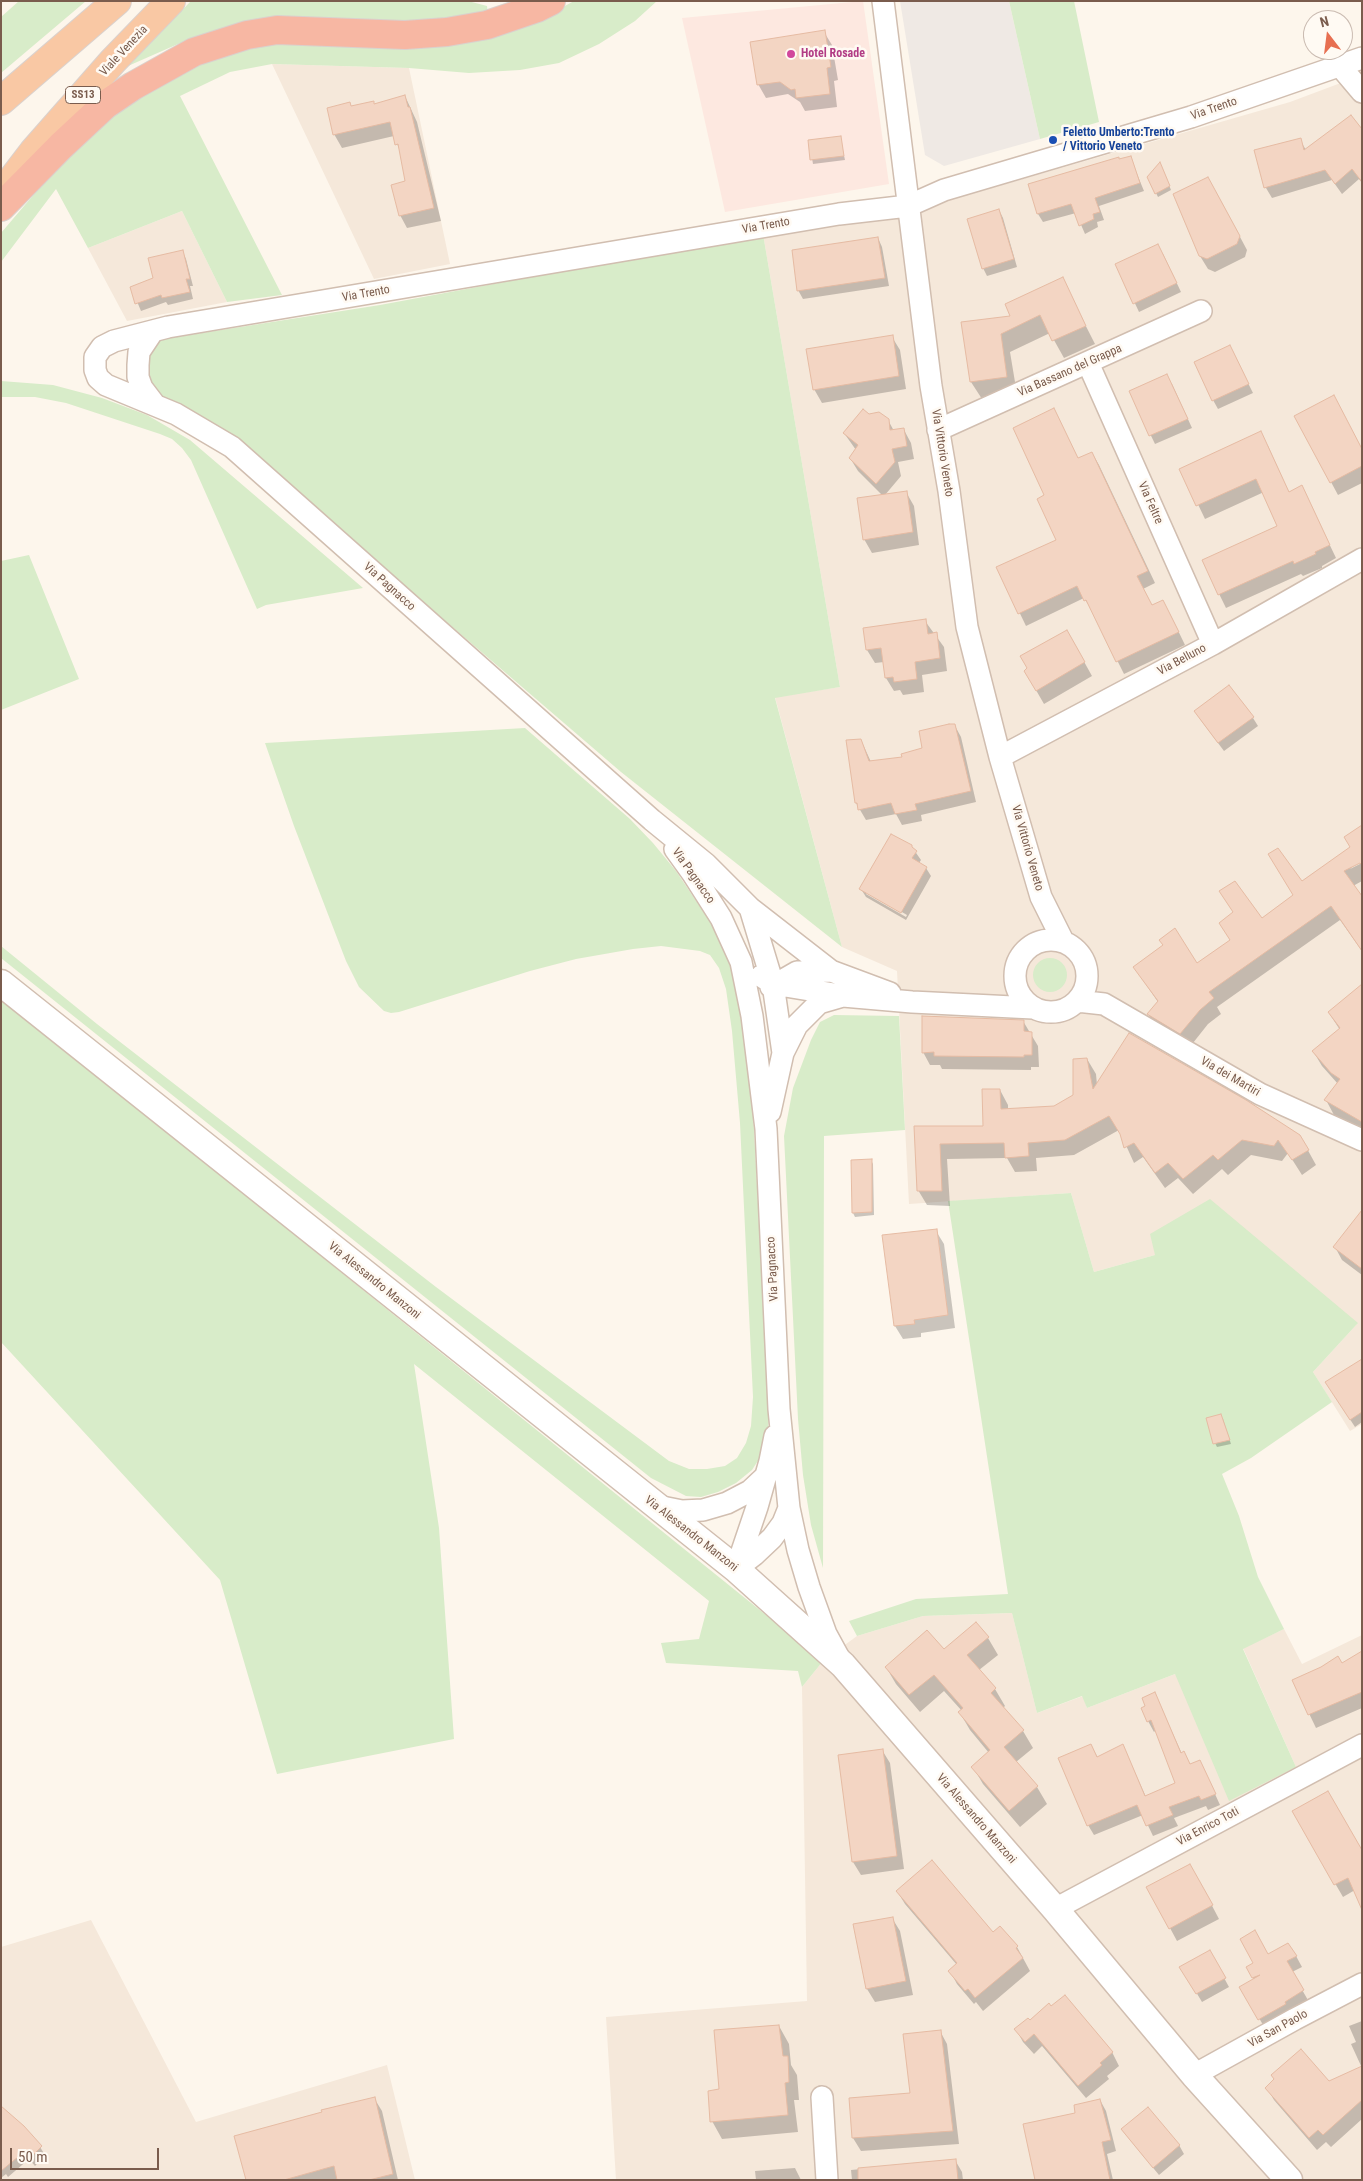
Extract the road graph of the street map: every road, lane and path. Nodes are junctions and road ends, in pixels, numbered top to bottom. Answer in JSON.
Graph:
{"nodes":[{"id":1,"x":117,"y":1,"type":"edge"},
{"id":2,"x":171,"y":1,"type":"edge"},
{"id":3,"x":504,"y":1,"type":"edge"},
{"id":4,"x":516,"y":1,"type":"edge"},
{"id":5,"x":551,"y":1,"type":"edge"},
{"id":6,"x":883,"y":1,"type":"edge"},
{"id":7,"x":1362,"y":58,"type":"edge"},
{"id":8,"x":1340,"y":66,"type":"junction"},
{"id":9,"x":1362,"y":92,"type":"edge"},
{"id":10,"x":1,"y":101,"type":"edge"},
{"id":11,"x":1,"y":194,"type":"edge"},
{"id":12,"x":908,"y":206,"type":"junction"},
{"id":13,"x":1,"y":207,"type":"edge"},
{"id":14,"x":1201,"y":312,"type":"dead end"},
{"id":15,"x":153,"y":331,"type":"junction"},
{"id":16,"x":1088,"y":362,"type":"junction"},
{"id":17,"x":106,"y":385,"type":"joint"},
{"id":18,"x":154,"y":405,"type":"junction"},
{"id":19,"x":938,"y":430,"type":"junction"},
{"id":20,"x":1362,"y":559,"type":"edge"},
{"id":21,"x":1213,"y":644,"type":"junction"},
{"id":22,"x":1000,"y":757,"type":"junction"},
{"id":23,"x":652,"y":820,"type":"junction"},
{"id":24,"x":1041,"y":897,"type":"junction"},
{"id":25,"x":750,"y":908,"type":"junction"},
{"id":26,"x":1063,"y":941,"type":"junction"},
{"id":27,"x":1035,"y":943,"type":"junction"},
{"id":28,"x":740,"y":962,"type":"junction"},
{"id":29,"x":831,"y":971,"type":"junction"},
{"id":30,"x":1014,"y":975,"type":"junction"},
{"id":31,"x":1087,"y":980,"type":"junction"},
{"id":32,"x":1,"y":983,"type":"edge"},
{"id":33,"x":773,"y":984,"type":"junction"},
{"id":34,"x":842,"y":996,"type":"junction"},
{"id":35,"x":1077,"y":1001,"type":"junction"},
{"id":36,"x":912,"y":1002,"type":"junction"},
{"id":37,"x":1104,"y":1004,"type":"junction"},
{"id":38,"x":984,"y":1006,"type":"junction"},
{"id":39,"x":1033,"y":1008,"type":"junction"},
{"id":40,"x":752,"y":1016,"type":"junction"},
{"id":41,"x":783,"y":1053,"type":"junction"},
{"id":42,"x":766,"y":1129,"type":"junction"},
{"id":43,"x":1362,"y":1140,"type":"edge"},
{"id":44,"x":779,"y":1408,"type":"junction"},
{"id":45,"x":766,"y":1476,"type":"junction"},
{"id":46,"x":655,"y":1506,"type":"junction"},
{"id":47,"x":789,"y":1508,"type":"junction"},
{"id":48,"x":736,"y":1569,"type":"junction"},
{"id":49,"x":843,"y":1665,"type":"junction"},
{"id":50,"x":1362,"y":1745,"type":"edge"},
{"id":51,"x":1055,"y":1910,"type":"junction"},
{"id":52,"x":1362,"y":1984,"type":"edge"},
{"id":53,"x":1194,"y":2075,"type":"junction"},
{"id":54,"x":822,"y":2097,"type":"dead end"},
{"id":55,"x":827,"y":2180,"type":"edge"},
{"id":56,"x":1289,"y":2180,"type":"edge"}],
"edges":[{"from":1,"to":10,"type":"highway"},
{"from":2,"to":11,"type":"highway","name":"Viale Venezia","number":"SS13"},
{"from":3,"to":4,"type":"highway"},
{"from":5,"to":13,"type":"highway"},
{"from":6,"to":12,"type":"street","name":"Via Vittorio Veneto"},
{"from":7,"to":8,"type":"street","name":"Via Trento"},
{"from":8,"to":9,"type":"street"},
{"from":8,"to":12,"type":"street","name":"Via Trento"},
{"from":12,"to":15,"type":"street","name":"Via Trento"},
{"from":12,"to":19,"type":"street","name":"Via Vittorio Veneto"},
{"from":14,"to":16,"type":"street","name":"Via Bassano del Grappa"},
{"from":15,"to":17,"type":"street","name":"Via Trento"},
{"from":15,"to":18,"type":"street"},
{"from":16,"to":19,"type":"street","name":"Via Bassano del Grappa"},
{"from":16,"to":21,"type":"street","name":"Via Feltre"},
{"from":17,"to":18,"type":"street","name":"Via Pagnacco"},
{"from":18,"to":23,"type":"street","name":"Via Pagnacco"},
{"from":19,"to":22,"type":"street","name":"Via Vittorio Veneto"},
{"from":20,"to":21,"type":"street","name":"Via Belluno"},
{"from":21,"to":22,"type":"street","name":"Via Belluno"},
{"from":22,"to":24,"type":"street","name":"Via Vittorio Veneto"},
{"from":23,"to":25,"type":"street","name":"Via Pagnacco"},
{"from":23,"to":28,"type":"street","name":"Via Pagnacco"},
{"from":24,"to":26,"type":"street","name":"Via Vittorio Veneto"},
{"from":24,"to":27,"type":"street","name":"Via Vittorio Veneto"},
{"from":25,"to":29,"type":"street","name":"Via Pagnacco"},
{"from":25,"to":33,"type":"street","name":"Via Pagnacco"},
{"from":26,"to":27,"type":"street"},
{"from":26,"to":31,"type":"street"},
{"from":27,"to":30,"type":"street"},
{"from":28,"to":33,"type":"street","name":"Via Pagnacco"},
{"from":28,"to":40,"type":"street","name":"Via Pagnacco"},
{"from":29,"to":33,"type":"street","name":"Via Pagnacco"},
{"from":29,"to":36,"type":"street","name":"Via Pagnacco"},
{"from":30,"to":38,"type":"street"},
{"from":30,"to":39,"type":"street"},
{"from":31,"to":35,"type":"street"},
{"from":31,"to":37,"type":"street","name":"Via dei Martiri"},
{"from":32,"to":46,"type":"street","name":"Via Alessandro Manzoni"},
{"from":33,"to":34,"type":"street","name":"Via Pagnacco"},
{"from":33,"to":40,"type":"street"},
{"from":33,"to":41,"type":"street","name":"Via Pagnacco"},
{"from":34,"to":36,"type":"street","name":"Via Pagnacco"},
{"from":34,"to":41,"type":"street","name":"Via Pagnacco"},
{"from":35,"to":37,"type":"street","name":"Via dei Martiri"},
{"from":35,"to":39,"type":"street"},
{"from":36,"to":38,"type":"street","name":"Via Pagnacco"},
{"from":37,"to":43,"type":"street","name":"Via dei Martiri"},
{"from":38,"to":39,"type":"street","name":"Via Pagnacco"},
{"from":40,"to":42,"type":"street","name":"Via Pagnacco"},
{"from":41,"to":42,"type":"street","name":"Via Pagnacco"},
{"from":42,"to":44,"type":"street","name":"Via Pagnacco"},
{"from":44,"to":45,"type":"street","name":"Via Pagnacco"},
{"from":44,"to":47,"type":"street","name":"Via Pagnacco"},
{"from":45,"to":46,"type":"street"},
{"from":45,"to":48,"type":"street","name":"Via Pagnacco"},
{"from":46,"to":48,"type":"street","name":"Via Alessandro Manzoni"},
{"from":47,"to":48,"type":"street"},
{"from":47,"to":49,"type":"street","name":"Via Pagnacco"},
{"from":48,"to":49,"type":"street","name":"Via Alessandro Manzoni"},
{"from":49,"to":51,"type":"street","name":"Via Alessandro Manzoni"},
{"from":50,"to":51,"type":"street","name":"Via Enrico Toti"},
{"from":51,"to":53,"type":"street","name":"Via Alessandro Manzoni"},
{"from":52,"to":53,"type":"street","name":"Via San Paolo"},
{"from":53,"to":56,"type":"street","name":"Via Alessandro Manzoni"},
{"from":54,"to":55,"type":"street"}]}
